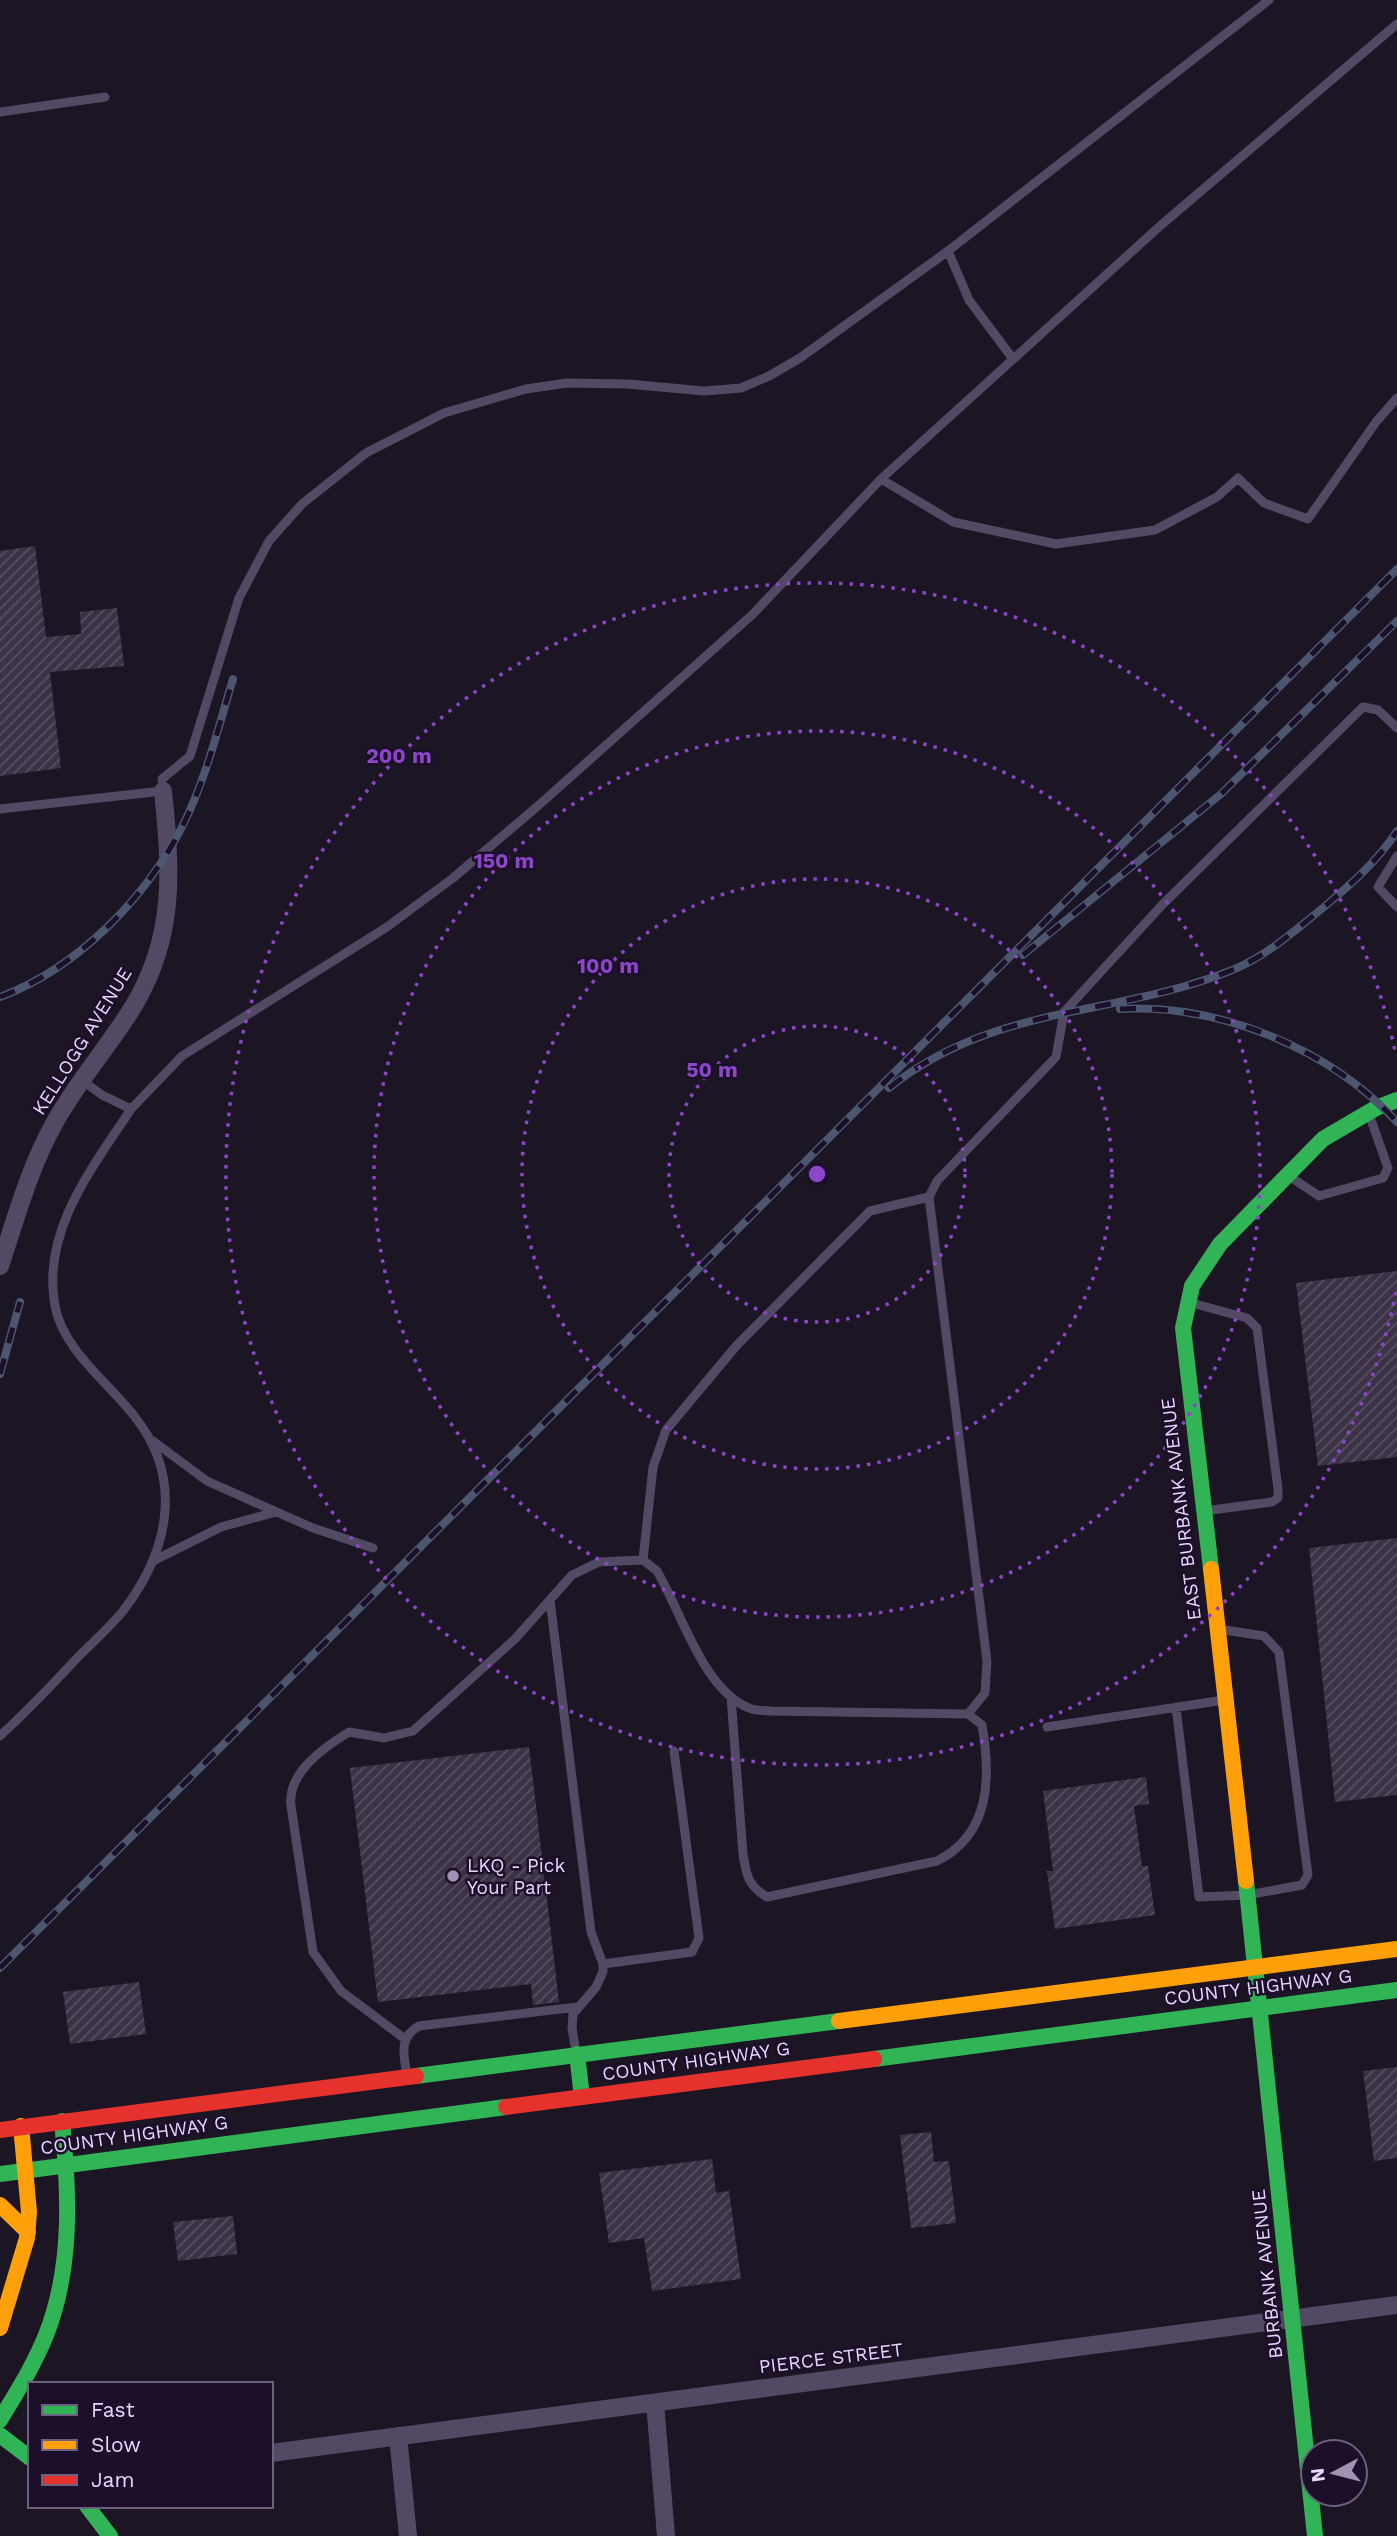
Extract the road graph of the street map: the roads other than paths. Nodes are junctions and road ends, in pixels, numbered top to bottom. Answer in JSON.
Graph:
{"nodes":[{"id":1,"x":1269,"y":0,"type":"edge"},
{"id":2,"x":1397,"y":24,"type":"edge"},
{"id":3,"x":105,"y":97,"type":"dead end"},
{"id":4,"x":0,"y":112,"type":"edge"},
{"id":5,"x":948,"y":251,"type":"junction"},
{"id":6,"x":1013,"y":359,"type":"junction"},
{"id":7,"x":1397,"y":398,"type":"edge"},
{"id":8,"x":881,"y":479,"type":"junction"},
{"id":9,"x":1397,"y":728,"type":"edge"},
{"id":10,"x":163,"y":790,"type":"junction"},
{"id":11,"x":0,"y":809,"type":"edge"},
{"id":12,"x":1397,"y":856,"type":"edge"},
{"id":13,"x":1397,"y":907,"type":"edge"},
{"id":14,"x":83,"y":1081,"type":"junction"},
{"id":15,"x":1397,"y":1100,"type":"edge"},
{"id":16,"x":131,"y":1108,"type":"junction"},
{"id":17,"x":1368,"y":1113,"type":"junction"},
{"id":18,"x":1288,"y":1175,"type":"junction"},
{"id":19,"x":929,"y":1197,"type":"junction"},
{"id":20,"x":0,"y":1266,"type":"edge"},
{"id":21,"x":1187,"y":1302,"type":"junction"},
{"id":22,"x":150,"y":1438,"type":"junction"},
{"id":23,"x":1202,"y":1511,"type":"junction"},
{"id":24,"x":276,"y":1512,"type":"junction"},
{"id":25,"x":373,"y":1548,"type":"dead end"},
{"id":26,"x":643,"y":1560,"type":"junction"},
{"id":27,"x":153,"y":1561,"type":"junction"},
{"id":28,"x":550,"y":1600,"type":"junction"},
{"id":29,"x":1216,"y":1629,"type":"junction"},
{"id":30,"x":731,"y":1697,"type":"junction"},
{"id":31,"x":1224,"y":1700,"type":"junction"},
{"id":32,"x":1176,"y":1707,"type":"junction"},
{"id":33,"x":968,"y":1714,"type":"junction"},
{"id":34,"x":1048,"y":1727,"type":"dead end"},
{"id":35,"x":0,"y":1736,"type":"edge"},
{"id":36,"x":674,"y":1751,"type":"dead end"},
{"id":37,"x":1247,"y":1895,"type":"junction"},
{"id":38,"x":1397,"y":1949,"type":"edge"},
{"id":39,"x":603,"y":1964,"type":"junction"},
{"id":40,"x":1256,"y":1967,"type":"junction"},
{"id":41,"x":1397,"y":1990,"type":"edge"},
{"id":42,"x":577,"y":2007,"type":"junction"},
{"id":43,"x":1260,"y":2008,"type":"junction"},
{"id":44,"x":405,"y":2039,"type":"junction"},
{"id":45,"x":576,"y":2054,"type":"junction"},
{"id":46,"x":407,"y":2076,"type":"junction"},
{"id":47,"x":582,"y":2097,"type":"junction"},
{"id":48,"x":62,"y":2120,"type":"junction"},
{"id":49,"x":21,"y":2126,"type":"junction"},
{"id":50,"x":0,"y":2130,"type":"edge"},
{"id":51,"x":67,"y":2165,"type":"junction"},
{"id":52,"x":26,"y":2171,"type":"junction"},
{"id":53,"x":0,"y":2174,"type":"edge"},
{"id":54,"x":0,"y":2205,"type":"edge"},
{"id":55,"x":28,"y":2232,"type":"junction"},
{"id":56,"x":1397,"y":2305,"type":"edge"},
{"id":57,"x":1293,"y":2319,"type":"junction"},
{"id":58,"x":0,"y":2328,"type":"edge"},
{"id":59,"x":33,"y":2365,"type":"junction"},
{"id":60,"x":31,"y":2382,"type":"edge"},
{"id":61,"x":655,"y":2403,"type":"junction"},
{"id":62,"x":0,"y":2420,"type":"edge"},
{"id":63,"x":0,"y":2435,"type":"edge"},
{"id":64,"x":398,"y":2436,"type":"junction"},
{"id":65,"x":273,"y":2453,"type":"edge"},
{"id":66,"x":28,"y":2456,"type":"edge"},
{"id":67,"x":89,"y":2508,"type":"edge"},
{"id":68,"x":110,"y":2536,"type":"edge"},
{"id":69,"x":408,"y":2536,"type":"edge"},
{"id":70,"x":666,"y":2536,"type":"edge"},
{"id":71,"x":1315,"y":2536,"type":"edge"}],
"edges":[{"from":1,"to":5,"type":"lane"},
{"from":2,"to":6,"type":"lane"},
{"from":3,"to":4,"type":"lane"},
{"from":5,"to":6,"type":"lane"},
{"from":5,"to":10,"type":"lane"},
{"from":6,"to":8,"type":"lane"},
{"from":7,"to":8,"type":"lane"},
{"from":8,"to":16,"type":"lane"},
{"from":9,"to":19,"type":"lane"},
{"from":10,"to":11,"type":"lane"},
{"from":10,"to":14,"type":"street","name":"KELLOGG AVENUE"},
{"from":12,"to":13,"type":"lane"},
{"from":14,"to":16,"type":"lane"},
{"from":14,"to":20,"type":"street","name":"KELLOGG AVENUE"},
{"from":15,"to":17,"type":"main road","name":"EAST BURBANK AVENUE"},
{"from":16,"to":22,"type":"lane"},
{"from":17,"to":18,"type":"main road","name":"EAST BURBANK AVENUE"},
{"from":17,"to":18,"type":"lane"},
{"from":18,"to":21,"type":"main road","name":"EAST BURBANK AVENUE"},
{"from":19,"to":26,"type":"lane"},
{"from":19,"to":33,"type":"lane"},
{"from":21,"to":23,"type":"main road","name":"EAST BURBANK AVENUE"},
{"from":21,"to":23,"type":"lane"},
{"from":22,"to":24,"type":"lane"},
{"from":22,"to":27,"type":"lane"},
{"from":23,"to":29,"type":"main road","name":"EAST BURBANK AVENUE"},
{"from":24,"to":25,"type":"lane"},
{"from":24,"to":27,"type":"lane"},
{"from":26,"to":28,"type":"lane"},
{"from":26,"to":30,"type":"lane"},
{"from":27,"to":35,"type":"lane"},
{"from":28,"to":39,"type":"lane"},
{"from":28,"to":44,"type":"lane"},
{"from":29,"to":31,"type":"main road","name":"EAST BURBANK AVENUE"},
{"from":29,"to":37,"type":"lane"},
{"from":30,"to":33,"type":"lane"},
{"from":30,"to":33,"type":"lane"},
{"from":31,"to":32,"type":"lane"},
{"from":31,"to":37,"type":"main road","name":"EAST BURBANK AVENUE"},
{"from":32,"to":34,"type":"lane"},
{"from":32,"to":37,"type":"lane"},
{"from":36,"to":39,"type":"lane"},
{"from":37,"to":40,"type":"main road","name":"EAST BURBANK AVENUE"},
{"from":38,"to":40,"type":"main road","name":"COUNTY HIGHWAY G"},
{"from":39,"to":42,"type":"lane"},
{"from":40,"to":43,"type":"main road","name":"EAST BURBANK AVENUE"},
{"from":40,"to":45,"type":"main road","name":"COUNTY HIGHWAY G"},
{"from":41,"to":43,"type":"main road","name":"COUNTY HIGHWAY G"},
{"from":42,"to":44,"type":"lane"},
{"from":42,"to":45,"type":"lane"},
{"from":43,"to":47,"type":"main road","name":"COUNTY HIGHWAY G"},
{"from":43,"to":57,"type":"main road","name":"BURBANK AVENUE"},
{"from":44,"to":46,"type":"lane"},
{"from":45,"to":46,"type":"main road","name":"COUNTY HIGHWAY G"},
{"from":45,"to":47,"type":"main road"},
{"from":46,"to":48,"type":"main road","name":"COUNTY HIGHWAY G"},
{"from":47,"to":51,"type":"main road","name":"COUNTY HIGHWAY G"},
{"from":48,"to":49,"type":"main road","name":"COUNTY HIGHWAY G"},
{"from":48,"to":51,"type":"main road"},
{"from":49,"to":50,"type":"main road","name":"COUNTY HIGHWAY G"},
{"from":49,"to":52,"type":"main road"},
{"from":51,"to":52,"type":"main road","name":"COUNTY HIGHWAY G"},
{"from":51,"to":59,"type":"main road"},
{"from":52,"to":53,"type":"main road","name":"COUNTY HIGHWAY G"},
{"from":52,"to":55,"type":"main road"},
{"from":54,"to":55,"type":"main road"},
{"from":55,"to":58,"type":"main road"},
{"from":56,"to":57,"type":"street","name":"PIERCE STREET"},
{"from":57,"to":61,"type":"street","name":"PIERCE STREET"},
{"from":57,"to":71,"type":"main road","name":"BURBANK AVENUE"},
{"from":59,"to":60,"type":"main road"},
{"from":59,"to":62,"type":"main road"},
{"from":61,"to":64,"type":"street","name":"PIERCE STREET"},
{"from":61,"to":70,"type":"street"},
{"from":63,"to":66,"type":"main road"},
{"from":64,"to":65,"type":"street","name":"PIERCE STREET"},
{"from":64,"to":69,"type":"street"},
{"from":67,"to":68,"type":"main road"}]}
